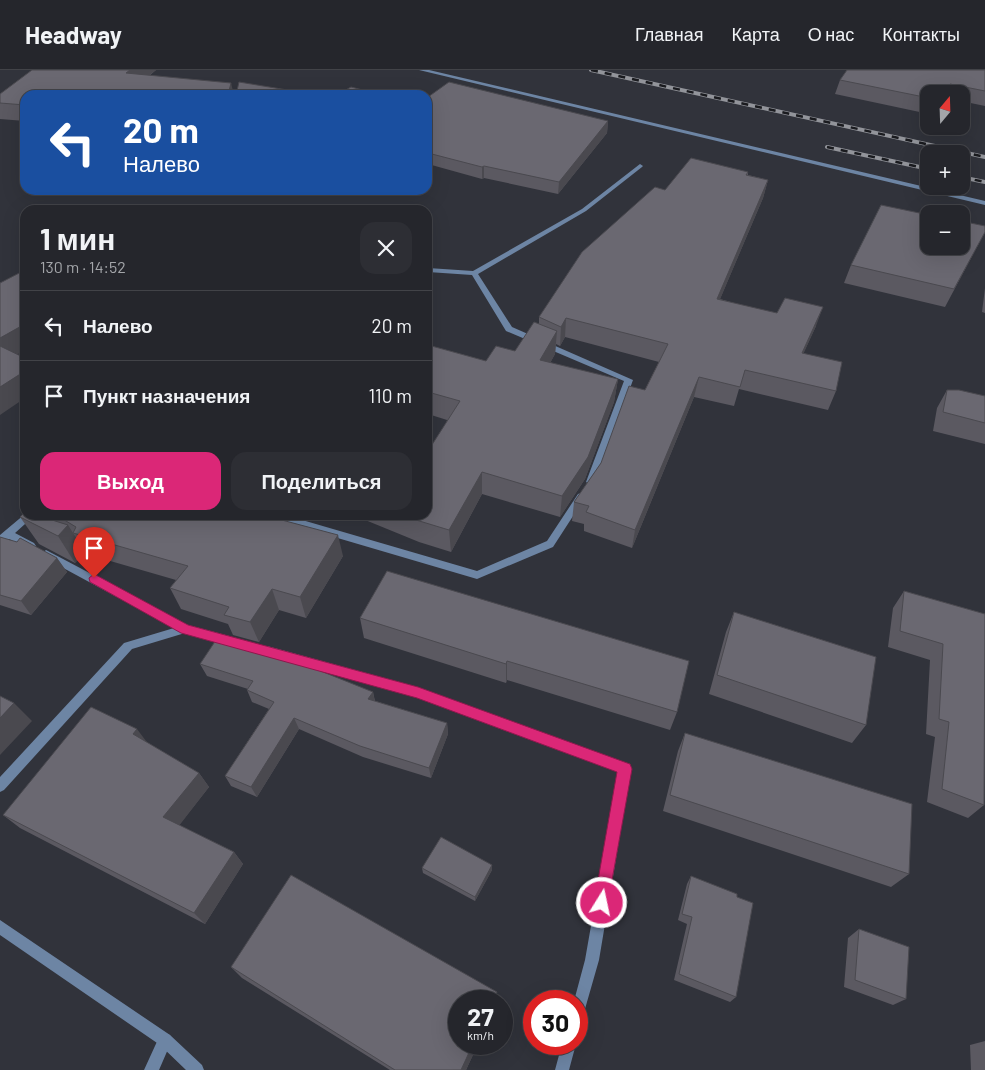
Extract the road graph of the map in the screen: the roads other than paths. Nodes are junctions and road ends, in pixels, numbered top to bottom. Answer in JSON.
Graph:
{"nodes":[{"id":1,"x":422,"y":70,"type":"edge"},
{"id":2,"x":640,"y":166,"type":"dead end"},
{"id":3,"x":985,"y":203,"type":"edge"},
{"id":4,"x":432,"y":270,"type":"edge"},
{"id":5,"x":474,"y":273,"type":"junction"},
{"id":6,"x":24,"y":520,"type":"edge"},
{"id":7,"x":290,"y":520,"type":"edge"},
{"id":8,"x":4,"y":538,"type":"edge"},
{"id":9,"x":185,"y":629,"type":"junction"},
{"id":10,"x":241,"y":644,"type":"edge"},
{"id":11,"x":260,"y":649,"type":"edge"},
{"id":12,"x":0,"y":786,"type":"edge"},
{"id":13,"x":0,"y":927,"type":"edge"},
{"id":14,"x":584,"y":990,"type":"edge"},
{"id":15,"x":166,"y":1040,"type":"junction"},
{"id":16,"x":566,"y":1055,"type":"edge"},
{"id":17,"x":150,"y":1070,"type":"edge"},
{"id":18,"x":197,"y":1070,"type":"edge"},
{"id":19,"x":562,"y":1070,"type":"edge"}],
"edges":[{"from":1,"to":3,"type":"street"},
{"from":2,"to":5,"type":"street"},
{"from":4,"to":5,"type":"street"},
{"from":5,"to":7,"type":"street"},
{"from":6,"to":8,"type":"street"},
{"from":8,"to":9,"type":"street"},
{"from":9,"to":10,"type":"street"},
{"from":9,"to":12,"type":"street"},
{"from":11,"to":14,"type":"street"},
{"from":13,"to":15,"type":"street"},
{"from":15,"to":17,"type":"street"},
{"from":15,"to":18,"type":"street"},
{"from":16,"to":19,"type":"street"}]}
